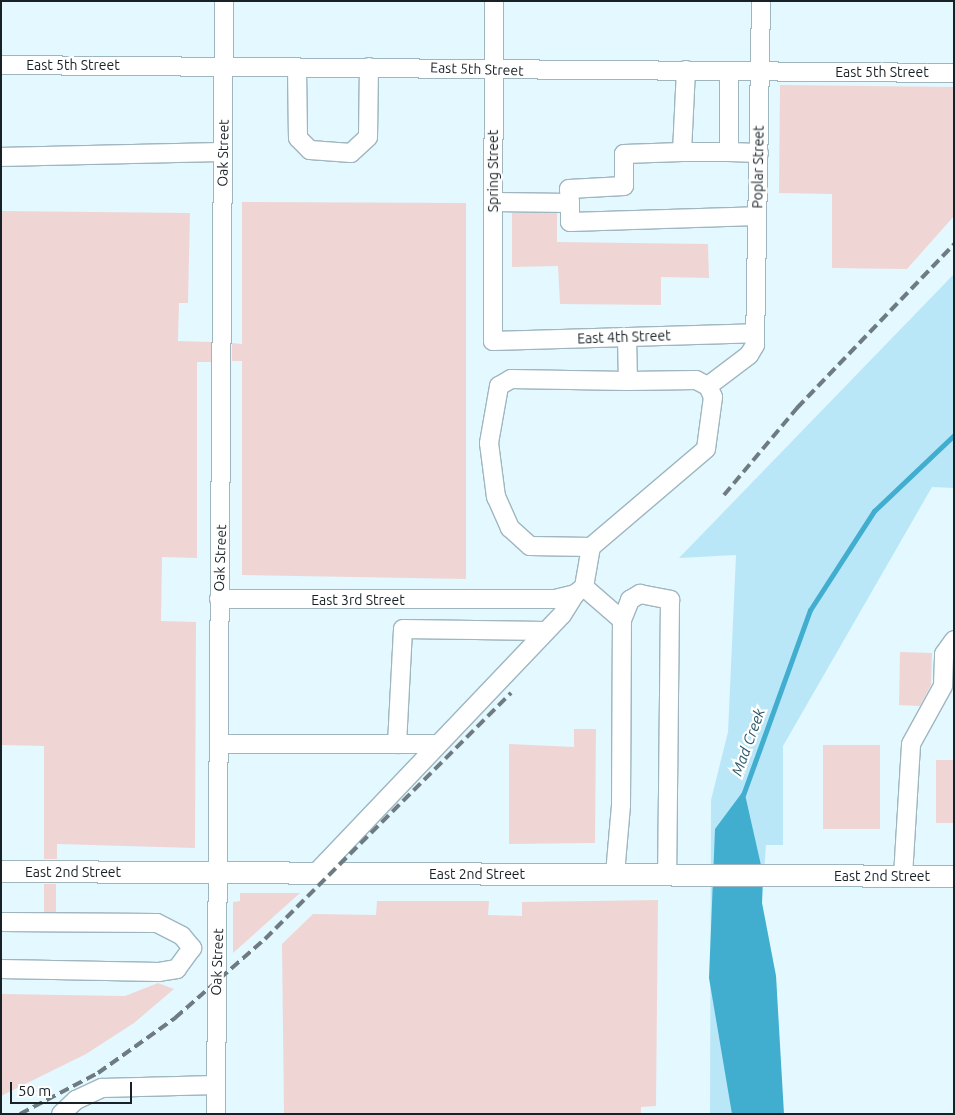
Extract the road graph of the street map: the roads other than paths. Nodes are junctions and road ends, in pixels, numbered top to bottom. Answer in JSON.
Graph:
{"nodes":[{"id":1,"x":224,"y":1,"type":"edge"},
{"id":2,"x":494,"y":1,"type":"edge"},
{"id":3,"x":761,"y":1,"type":"edge"},
{"id":4,"x":1,"y":65,"type":"edge"},
{"id":5,"x":297,"y":66,"type":"junction"},
{"id":6,"x":225,"y":67,"type":"junction"},
{"id":7,"x":369,"y":67,"type":"junction"},
{"id":8,"x":493,"y":68,"type":"junction"},
{"id":9,"x":686,"y":70,"type":"junction"},
{"id":10,"x":760,"y":70,"type":"junction"},
{"id":11,"x":729,"y":71,"type":"junction"},
{"id":12,"x":954,"y":73,"type":"edge"},
{"id":13,"x":222,"y":152,"type":"junction"},
{"id":14,"x":682,"y":152,"type":"junction"},
{"id":15,"x":729,"y":152,"type":"junction"},
{"id":16,"x":759,"y":153,"type":"junction"},
{"id":17,"x":1,"y":157,"type":"edge"},
{"id":18,"x":493,"y":202,"type":"junction"},
{"id":19,"x":570,"y":203,"type":"junction"},
{"id":20,"x":758,"y":216,"type":"junction"},
{"id":21,"x":756,"y":333,"type":"junction"},
{"id":22,"x":627,"y":337,"type":"junction"},
{"id":23,"x":493,"y":341,"type":"joint"},
{"id":24,"x":628,"y":380,"type":"junction"},
{"id":25,"x":708,"y":386,"type":"junction"},
{"id":26,"x":591,"y":547,"type":"junction"},
{"id":27,"x":580,"y":590,"type":"junction"},
{"id":28,"x":219,"y":599,"type":"junction"},
{"id":29,"x":622,"y":620,"type":"junction"},
{"id":30,"x":546,"y":631,"type":"junction"},
{"id":31,"x":954,"y":640,"type":"edge"},
{"id":32,"x":219,"y":744,"type":"junction"},
{"id":33,"x":397,"y":744,"type":"junction"},
{"id":34,"x":437,"y":744,"type":"junction"},
{"id":35,"x":1,"y":872,"type":"edge"},
{"id":36,"x":219,"y":872,"type":"junction"},
{"id":37,"x":316,"y":873,"type":"junction"},
{"id":38,"x":615,"y":874,"type":"junction"},
{"id":39,"x":667,"y":874,"type":"junction"},
{"id":40,"x":904,"y":876,"type":"junction"},
{"id":41,"x":954,"y":876,"type":"edge"},
{"id":42,"x":1,"y":922,"type":"edge"},
{"id":43,"x":192,"y":948,"type":"junction"},
{"id":44,"x":218,"y":951,"type":"junction"},
{"id":45,"x":1,"y":969,"type":"edge"},
{"id":46,"x":216,"y":1086,"type":"junction"},
{"id":47,"x":61,"y":1114,"type":"edge"},
{"id":48,"x":216,"y":1114,"type":"edge"}],
"edges":[{"from":1,"to":6,"type":"street","name":"Oak Street"},
{"from":2,"to":8,"type":"street","name":"Spring Street"},
{"from":3,"to":10,"type":"street","name":"Poplar Street"},
{"from":4,"to":6,"type":"street","name":"East 5th Street"},
{"from":5,"to":6,"type":"street","name":"East 5th Street"},
{"from":5,"to":7,"type":"street","name":"East 5th Street"},
{"from":5,"to":7,"type":"street"},
{"from":6,"to":13,"type":"street","name":"Oak Street"},
{"from":7,"to":8,"type":"street","name":"East 5th Street"},
{"from":8,"to":9,"type":"street","name":"East 5th Street"},
{"from":8,"to":18,"type":"street","name":"Spring Street"},
{"from":9,"to":11,"type":"street","name":"East 5th Street"},
{"from":9,"to":14,"type":"street"},
{"from":10,"to":11,"type":"street","name":"East 5th Street"},
{"from":10,"to":12,"type":"street","name":"East 5th Street"},
{"from":10,"to":16,"type":"street","name":"Poplar Street"},
{"from":11,"to":15,"type":"street"},
{"from":13,"to":17,"type":"street"},
{"from":13,"to":28,"type":"street","name":"Oak Street"},
{"from":14,"to":15,"type":"street"},
{"from":14,"to":19,"type":"street"},
{"from":15,"to":16,"type":"street"},
{"from":16,"to":20,"type":"street","name":"Poplar Street"},
{"from":18,"to":19,"type":"street"},
{"from":18,"to":23,"type":"street","name":"Spring Street"},
{"from":19,"to":20,"type":"street"},
{"from":20,"to":21,"type":"street","name":"Poplar Street"},
{"from":21,"to":22,"type":"street","name":"East 4th Street"},
{"from":21,"to":25,"type":"street","name":"Poplar Street"},
{"from":22,"to":23,"type":"street","name":"East 4th Street"},
{"from":22,"to":24,"type":"street"},
{"from":24,"to":25,"type":"street"},
{"from":24,"to":26,"type":"street"},
{"from":25,"to":26,"type":"street"},
{"from":26,"to":27,"type":"street"},
{"from":27,"to":28,"type":"street","name":"East 3rd Street"},
{"from":27,"to":29,"type":"street"},
{"from":27,"to":30,"type":"street"},
{"from":28,"to":32,"type":"street","name":"Oak Street"},
{"from":29,"to":38,"type":"street"},
{"from":29,"to":39,"type":"street"},
{"from":30,"to":33,"type":"street"},
{"from":30,"to":34,"type":"street"},
{"from":31,"to":40,"type":"street"},
{"from":32,"to":33,"type":"street"},
{"from":32,"to":36,"type":"street","name":"Oak Street"},
{"from":33,"to":34,"type":"street"},
{"from":34,"to":37,"type":"street"},
{"from":35,"to":36,"type":"main road","name":"East 2nd Street"},
{"from":36,"to":37,"type":"main road","name":"East 2nd Street"},
{"from":36,"to":44,"type":"street","name":"Oak Street"},
{"from":37,"to":38,"type":"main road","name":"East 2nd Street"},
{"from":38,"to":39,"type":"main road","name":"East 2nd Street"},
{"from":39,"to":40,"type":"main road","name":"East 2nd Street"},
{"from":40,"to":41,"type":"main road","name":"East 2nd Street"},
{"from":42,"to":43,"type":"street"},
{"from":43,"to":44,"type":"street"},
{"from":43,"to":45,"type":"street"},
{"from":44,"to":46,"type":"street","name":"Oak Street"},
{"from":46,"to":47,"type":"street"},
{"from":46,"to":48,"type":"street","name":"Oak Street"}]}
